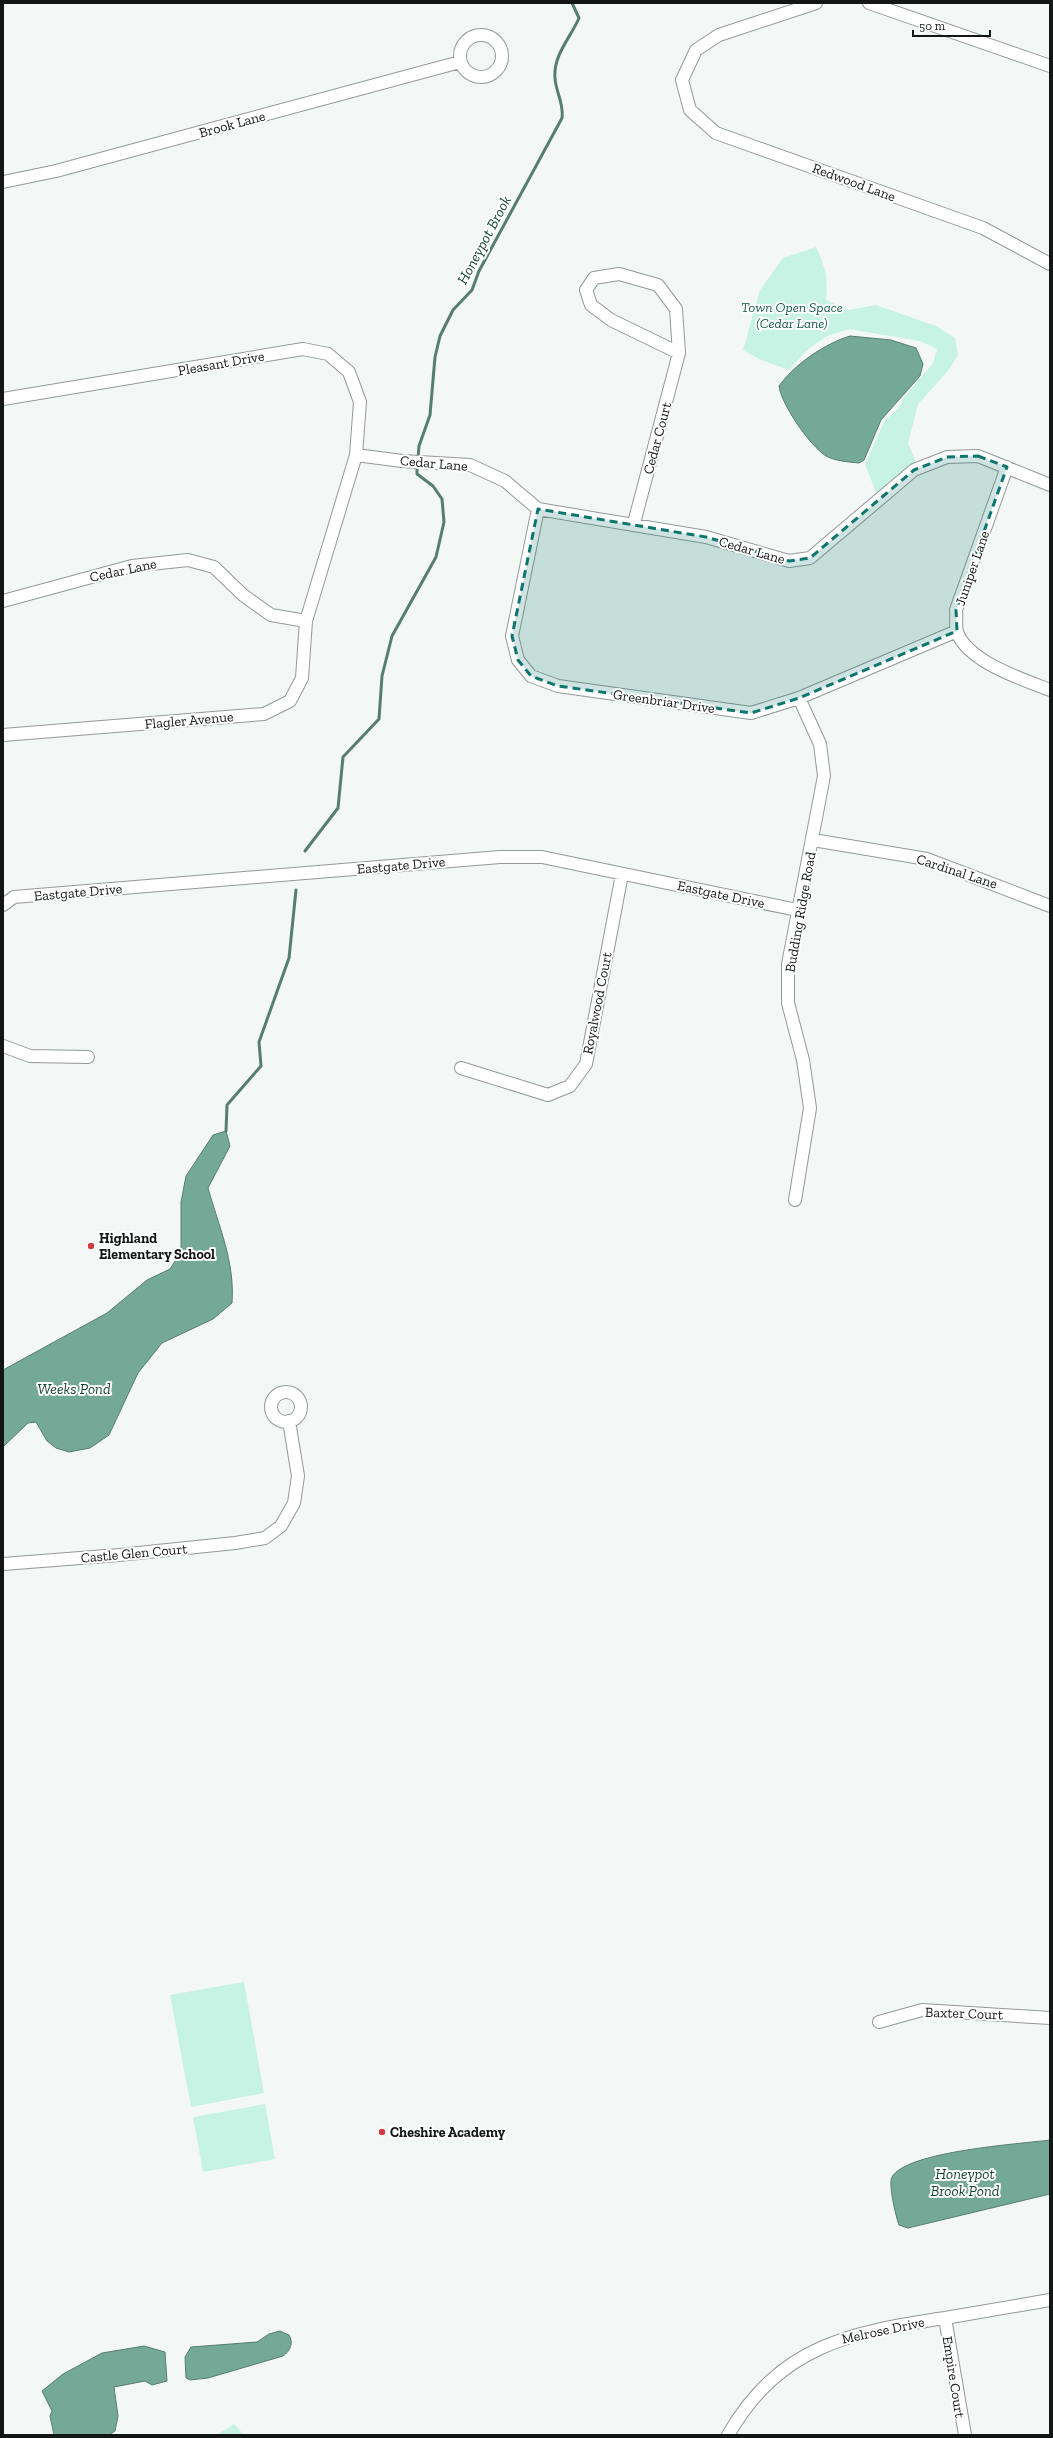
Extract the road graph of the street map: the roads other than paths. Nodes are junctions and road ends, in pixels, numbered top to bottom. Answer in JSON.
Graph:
{"nodes":[{"id":1,"x":816,"y":3,"type":"edge"},
{"id":2,"x":869,"y":3,"type":"edge"},
{"id":3,"x":460,"y":62,"type":"dead end"},
{"id":4,"x":1050,"y":66,"type":"edge"},
{"id":5,"x":3,"y":182,"type":"edge"},
{"id":6,"x":1050,"y":264,"type":"edge"},
{"id":7,"x":679,"y":353,"type":"junction"},
{"id":8,"x":3,"y":399,"type":"edge"},
{"id":9,"x":356,"y":455,"type":"junction"},
{"id":10,"x":1007,"y":467,"type":"junction"},
{"id":11,"x":1050,"y":485,"type":"edge"},
{"id":12,"x":538,"y":509,"type":"junction"},
{"id":13,"x":634,"y":523,"type":"junction"},
{"id":14,"x":3,"y":601,"type":"edge"},
{"id":15,"x":306,"y":622,"type":"junction"},
{"id":16,"x":957,"y":631,"type":"junction"},
{"id":17,"x":1050,"y":690,"type":"edge"},
{"id":18,"x":799,"y":698,"type":"junction"},
{"id":19,"x":3,"y":735,"type":"edge"},
{"id":20,"x":813,"y":840,"type":"junction"},
{"id":21,"x":622,"y":874,"type":"junction"},
{"id":22,"x":3,"y":905,"type":"edge"},
{"id":23,"x":1050,"y":906,"type":"edge"},
{"id":24,"x":798,"y":910,"type":"junction"},
{"id":25,"x":3,"y":1046,"type":"edge"},
{"id":26,"x":88,"y":1057,"type":"dead end"},
{"id":27,"x":461,"y":1068,"type":"dead end"},
{"id":28,"x":795,"y":1200,"type":"dead end"},
{"id":29,"x":289,"y":1421,"type":"dead end"},
{"id":30,"x":3,"y":1564,"type":"edge"},
{"id":31,"x":1050,"y":2018,"type":"edge"},
{"id":32,"x":879,"y":2022,"type":"dead end"},
{"id":33,"x":1050,"y":2300,"type":"edge"},
{"id":34,"x":945,"y":2318,"type":"junction"},
{"id":35,"x":728,"y":2435,"type":"edge"},
{"id":36,"x":965,"y":2435,"type":"edge"}],
"edges":[{"from":1,"to":6,"type":"street","name":"Redwood Lane"},
{"from":2,"to":4,"type":"street"},
{"from":3,"to":5,"type":"street","name":"Brook Lane"},
{"from":7,"to":7,"type":"street","name":"Cedar Court"},
{"from":7,"to":13,"type":"street","name":"Cedar Court"},
{"from":8,"to":9,"type":"street","name":"Pleasant Drive"},
{"from":9,"to":12,"type":"street","name":"Cedar Lane"},
{"from":9,"to":15,"type":"street"},
{"from":10,"to":11,"type":"street","name":"Cedar Lane"},
{"from":10,"to":13,"type":"street","name":"Cedar Lane"},
{"from":10,"to":16,"type":"street","name":"Juniper Lane"},
{"from":12,"to":13,"type":"street","name":"Cedar Lane"},
{"from":12,"to":18,"type":"street","name":"Greenbriar Drive"},
{"from":14,"to":15,"type":"street","name":"Cedar Lane"},
{"from":15,"to":19,"type":"street","name":"Flagler Avenue"},
{"from":16,"to":17,"type":"street","name":"Juniper Lane"},
{"from":16,"to":18,"type":"street","name":"Greenbriar Drive"},
{"from":18,"to":20,"type":"street","name":"Budding Ridge Road"},
{"from":20,"to":23,"type":"street","name":"Cardinal Lane"},
{"from":20,"to":24,"type":"street","name":"Budding Ridge Road"},
{"from":21,"to":22,"type":"street","name":"Eastgate Drive"},
{"from":21,"to":24,"type":"street","name":"Eastgate Drive"},
{"from":21,"to":27,"type":"street","name":"Royalwood Court"},
{"from":24,"to":28,"type":"street","name":"Budding Ridge Road"},
{"from":25,"to":26,"type":"street"},
{"from":29,"to":30,"type":"street","name":"Castle Glen Court"},
{"from":31,"to":32,"type":"street","name":"Baxter Court"},
{"from":33,"to":34,"type":"street","name":"Melrose Drive"},
{"from":34,"to":35,"type":"street","name":"Melrose Drive"},
{"from":34,"to":36,"type":"street","name":"Empire Court"}]}
